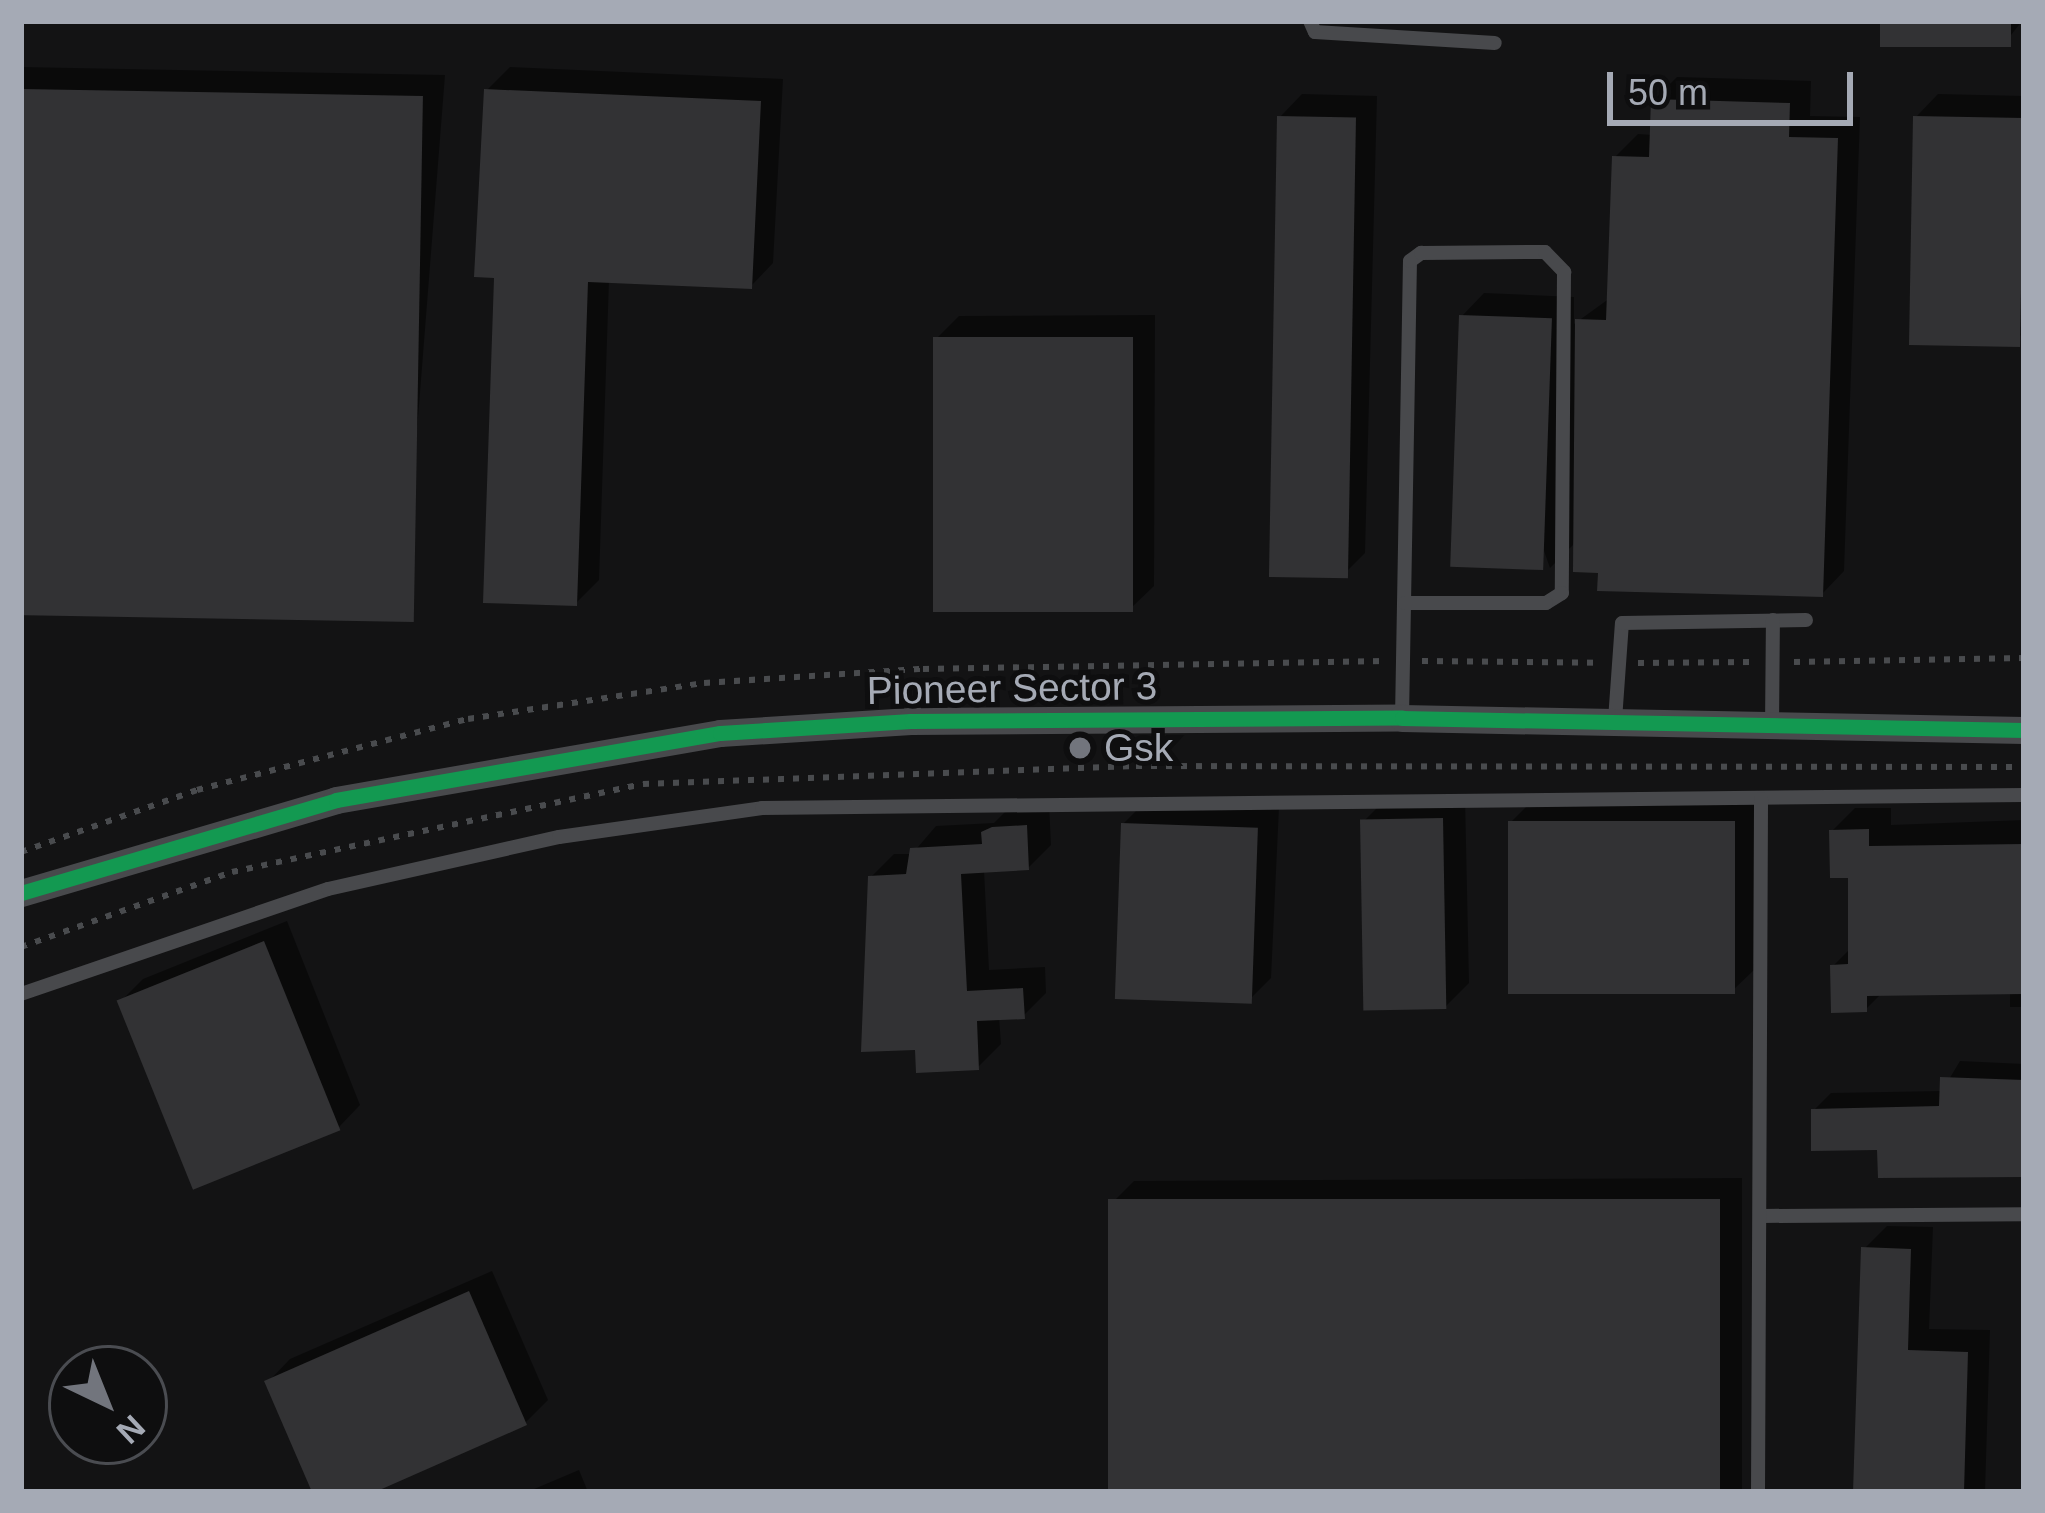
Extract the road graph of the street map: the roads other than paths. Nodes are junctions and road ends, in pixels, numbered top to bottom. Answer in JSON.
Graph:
{"nodes":[{"id":1,"x":1310,"y":21,"type":"edge"},
{"id":2,"x":1495,"y":43,"type":"dead end"},
{"id":3,"x":1405,"y":603,"type":"junction"},
{"id":4,"x":1773,"y":620,"type":"junction"},
{"id":5,"x":1807,"y":620,"type":"dead end"},
{"id":6,"x":1402,"y":718,"type":"junction"},
{"id":7,"x":1615,"y":720,"type":"junction"},
{"id":8,"x":1772,"y":728,"type":"junction"},
{"id":9,"x":2024,"y":730,"type":"edge"},
{"id":10,"x":2024,"y":795,"type":"edge"},
{"id":11,"x":1761,"y":800,"type":"junction"},
{"id":12,"x":21,"y":893,"type":"edge"},
{"id":13,"x":21,"y":994,"type":"edge"},
{"id":14,"x":2024,"y":1214,"type":"edge"},
{"id":15,"x":1762,"y":1216,"type":"junction"},
{"id":16,"x":1758,"y":1492,"type":"edge"}],
"edges":[{"from":1,"to":2,"type":"lane"},
{"from":3,"to":3,"type":"lane"},
{"from":3,"to":6,"type":"lane"},
{"from":4,"to":5,"type":"lane"},
{"from":4,"to":7,"type":"lane"},
{"from":4,"to":8,"type":"lane"},
{"from":6,"to":7,"type":"street","name":"Pioneer Sector 3"},
{"from":6,"to":12,"type":"street","name":"Pioneer Sector 3"},
{"from":7,"to":8,"type":"street","name":"Pioneer Sector 3"},
{"from":8,"to":9,"type":"street","name":"Pioneer Sector 3"},
{"from":10,"to":11,"type":"lane"},
{"from":11,"to":13,"type":"lane"},
{"from":11,"to":15,"type":"lane"},
{"from":14,"to":15,"type":"lane"},
{"from":15,"to":16,"type":"lane"}]}
